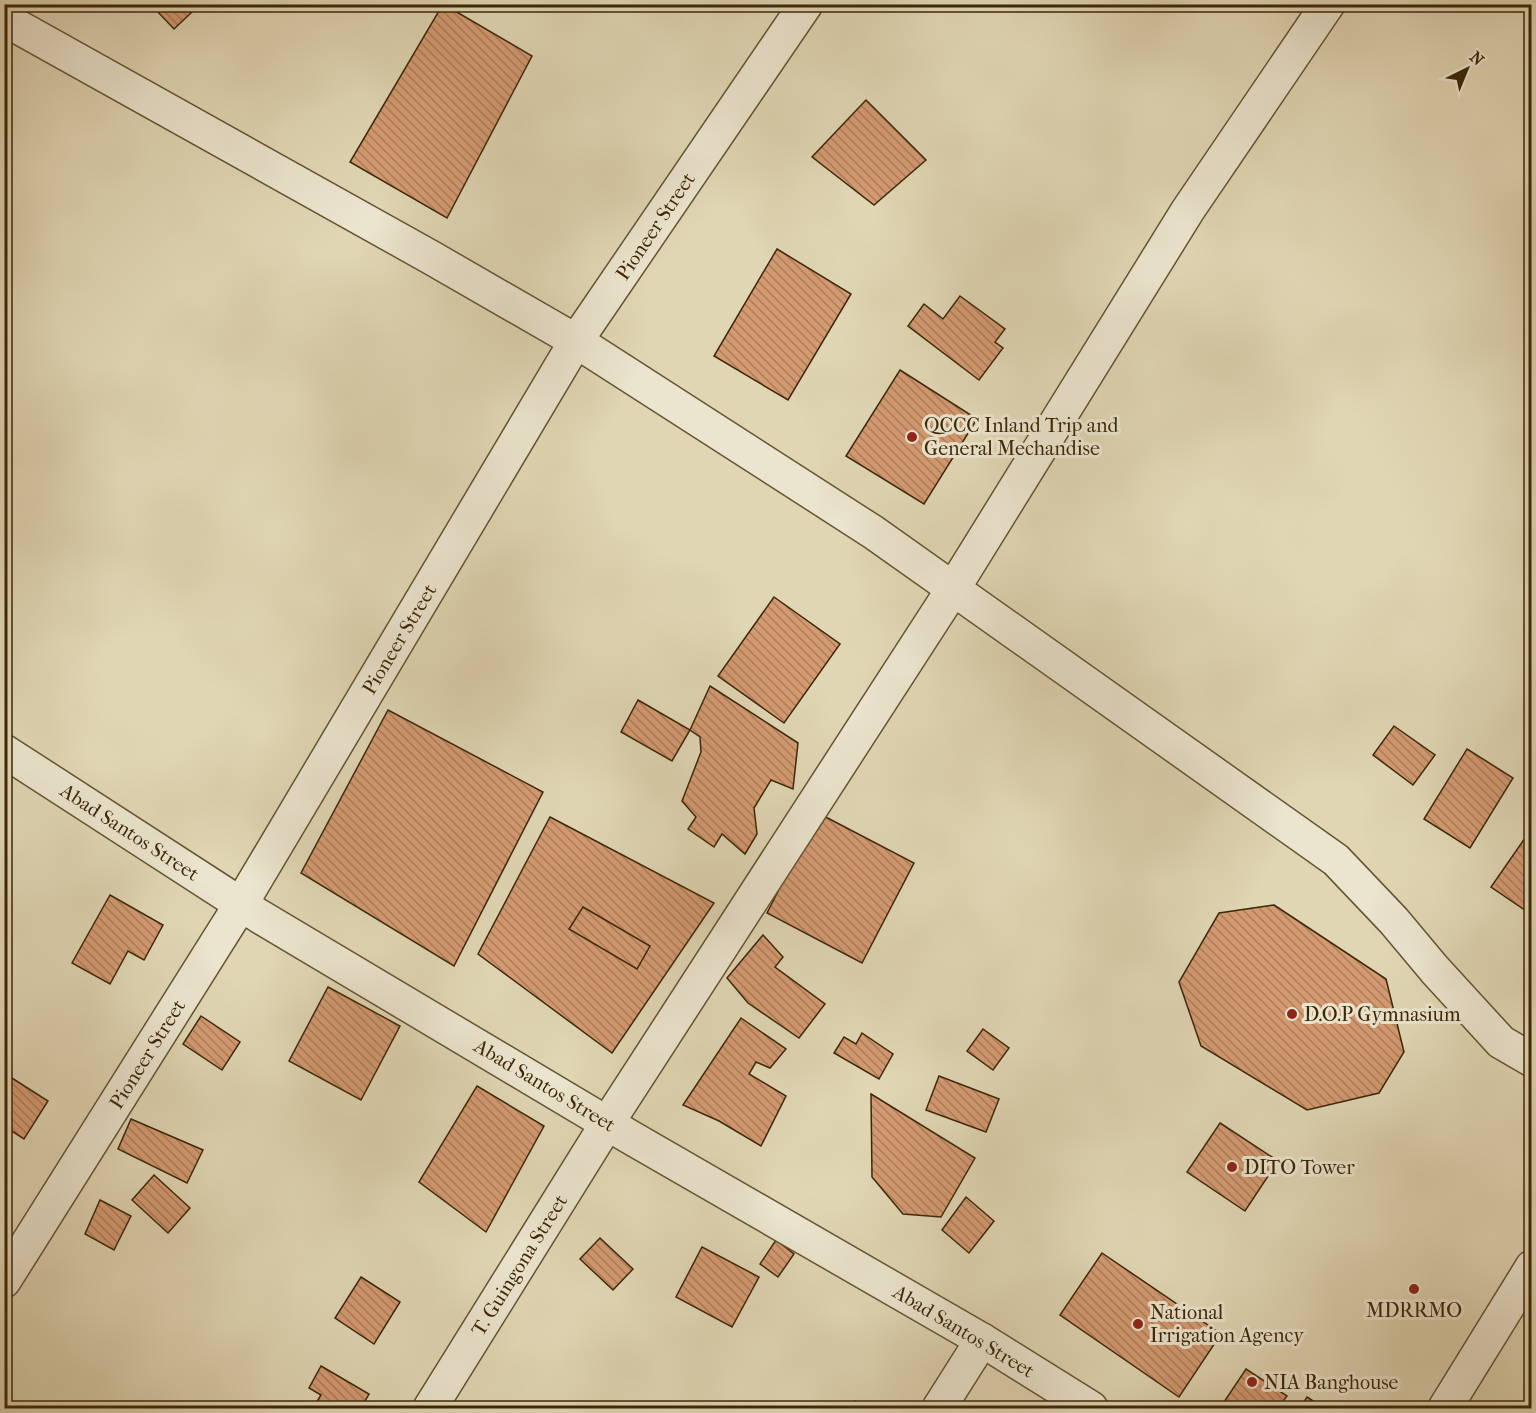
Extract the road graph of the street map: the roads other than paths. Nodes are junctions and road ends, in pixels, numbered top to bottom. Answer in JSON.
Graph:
{"nodes":[{"id":1,"x":806,"y":4,"type":"edge"},
{"id":2,"x":1328,"y":4,"type":"edge"},
{"id":3,"x":4,"y":19,"type":"edge"},
{"id":4,"x":576,"y":341,"type":"junction"},
{"id":5,"x":953,"y":589,"type":"junction"},
{"id":6,"x":4,"y":751,"type":"edge"},
{"id":7,"x":241,"y":904,"type":"junction"},
{"id":8,"x":1532,"y":1060,"type":"edge"},
{"id":9,"x":608,"y":1122,"type":"junction"},
{"id":10,"x":1532,"y":1267,"type":"edge"},
{"id":11,"x":4,"y":1281,"type":"edge"},
{"id":12,"x":982,"y":1340,"type":"junction"},
{"id":13,"x":430,"y":1408,"type":"edge"},
{"id":14,"x":939,"y":1408,"type":"edge"},
{"id":15,"x":1091,"y":1408,"type":"edge"},
{"id":16,"x":1445,"y":1408,"type":"edge"}],
"edges":[{"from":1,"to":4,"type":"street","name":"Pioneer Street"},
{"from":2,"to":5,"type":"street","name":"T. Guingona Street"},
{"from":3,"to":4,"type":"street"},
{"from":4,"to":5,"type":"street"},
{"from":4,"to":7,"type":"street","name":"Pioneer Street"},
{"from":5,"to":8,"type":"street"},
{"from":5,"to":9,"type":"street","name":"T. Guingona Street"},
{"from":6,"to":7,"type":"street","name":"Abad Santos Street"},
{"from":7,"to":9,"type":"street","name":"Abad Santos Street"},
{"from":7,"to":11,"type":"street","name":"Pioneer Street"},
{"from":9,"to":12,"type":"street","name":"Abad Santos Street"},
{"from":9,"to":13,"type":"street","name":"T. Guingona Street"},
{"from":10,"to":16,"type":"street"},
{"from":12,"to":14,"type":"street"},
{"from":12,"to":15,"type":"street","name":"Abad Santos Street"}]}
